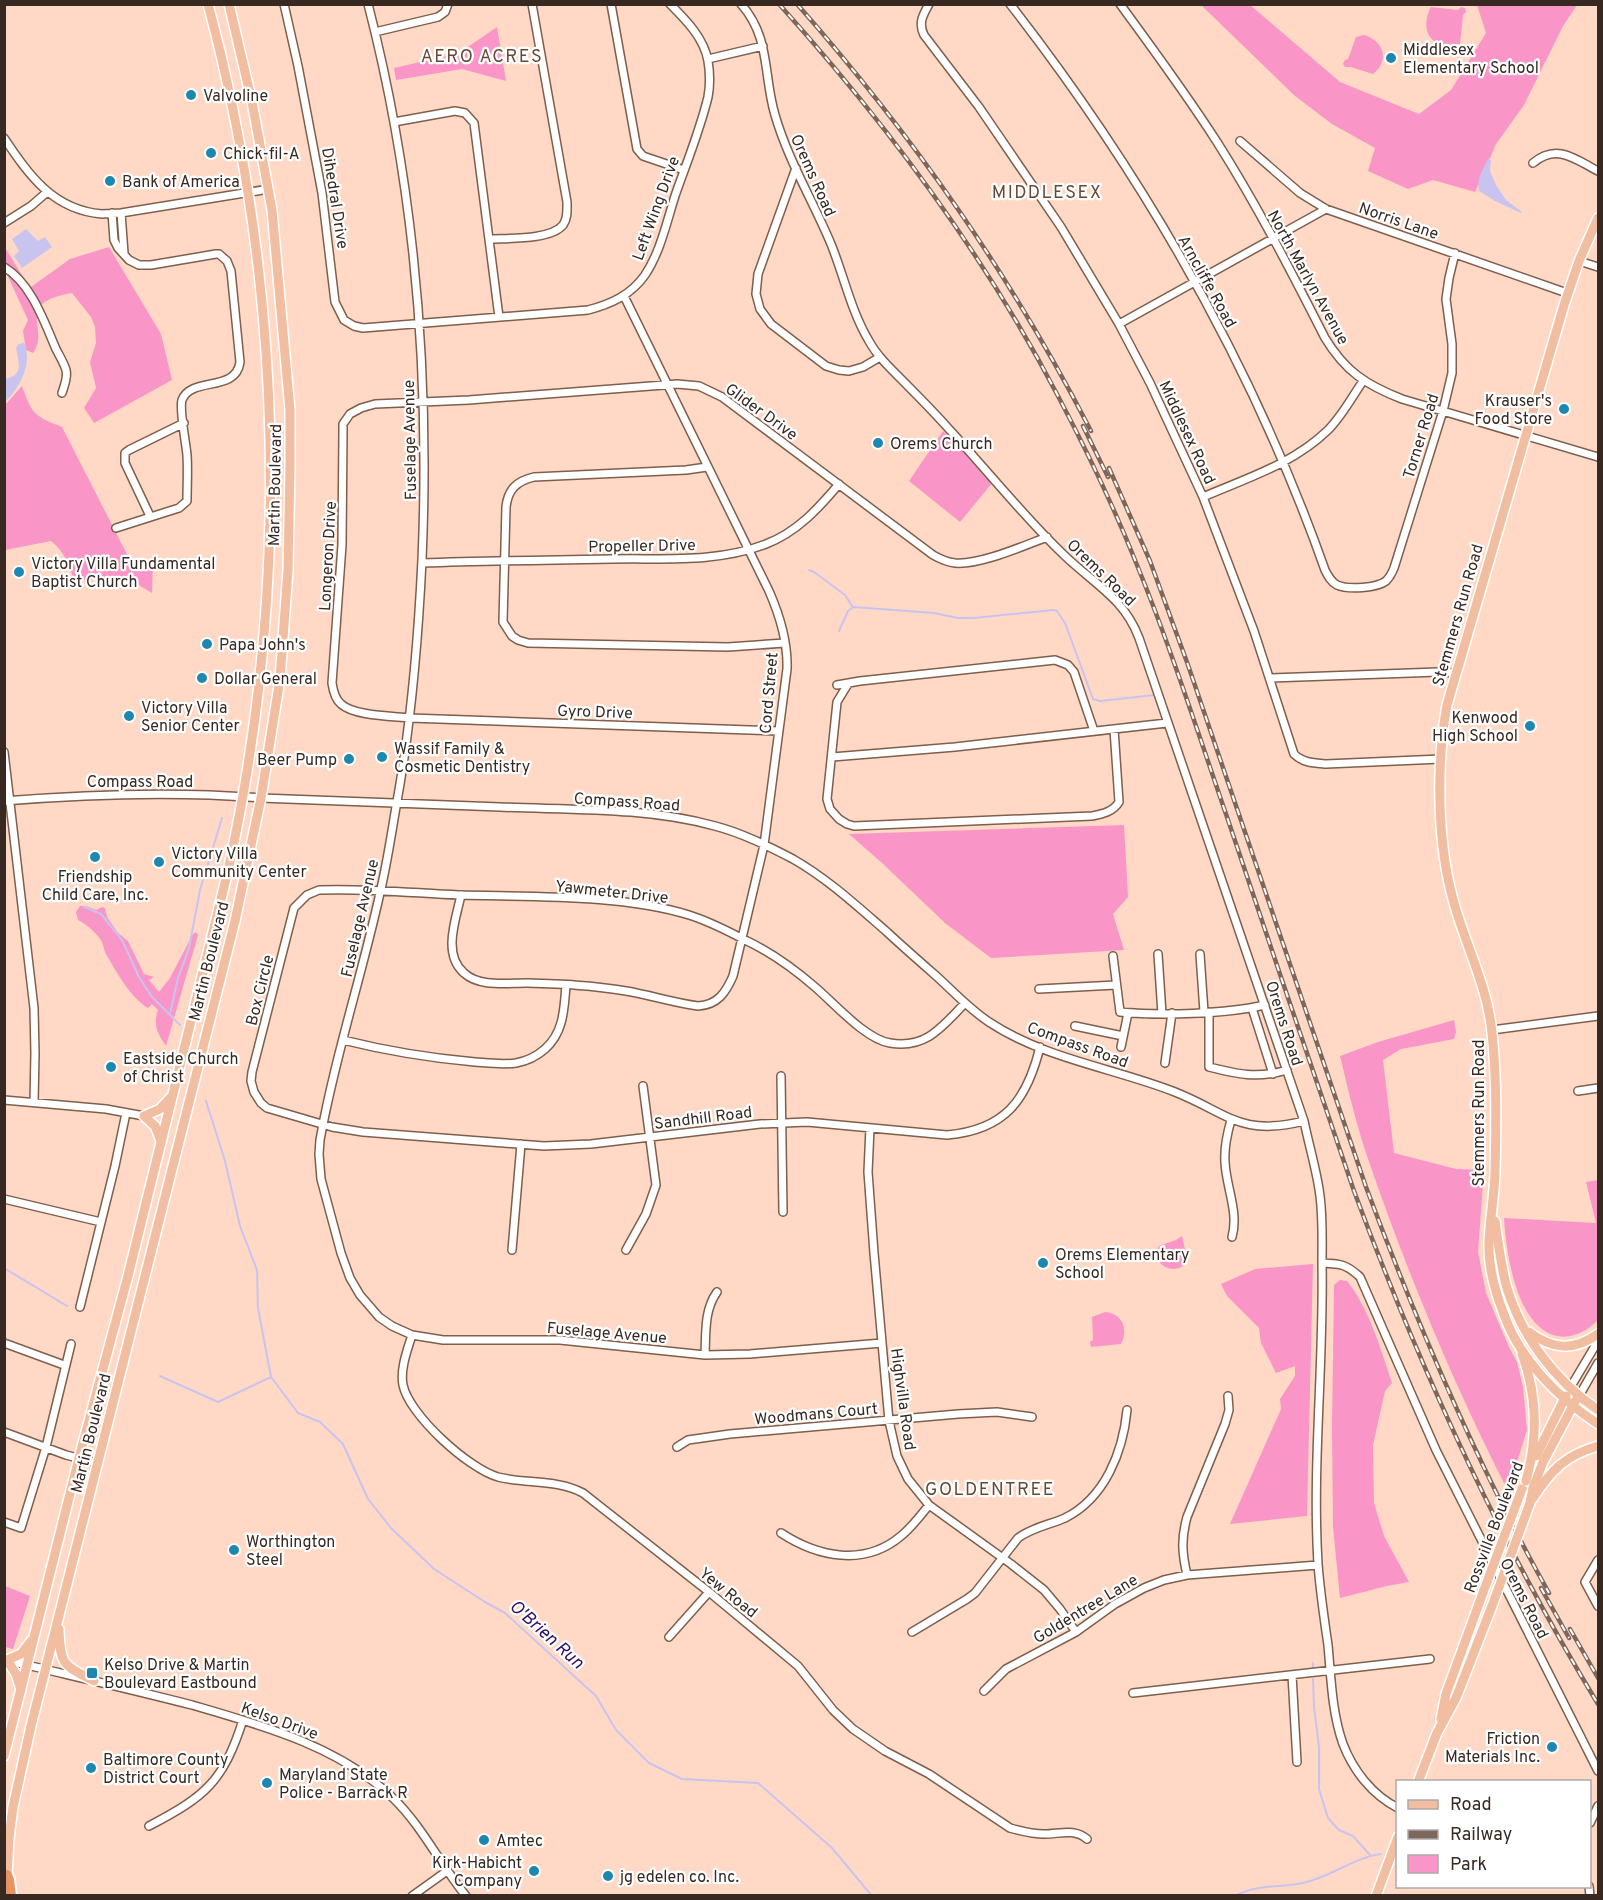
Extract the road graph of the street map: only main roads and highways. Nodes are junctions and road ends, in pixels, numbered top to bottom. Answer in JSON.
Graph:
{"nodes":[{"id":1,"x":208,"y":4,"type":"edge"},
{"id":2,"x":229,"y":4,"type":"edge"},
{"id":3,"x":1599,"y":218,"type":"edge"},
{"id":4,"x":173,"y":1094,"type":"junction"},
{"id":5,"x":161,"y":1142,"type":"junction"},
{"id":6,"x":1493,"y":1210,"type":"junction"},
{"id":7,"x":1524,"y":1328,"type":"junction"},
{"id":8,"x":1599,"y":1334,"type":"edge"},
{"id":9,"x":1515,"y":1336,"type":"junction"},
{"id":10,"x":1570,"y":1388,"type":"junction"},
{"id":11,"x":1579,"y":1396,"type":"junction"},
{"id":12,"x":1564,"y":1398,"type":"junction"},
{"id":13,"x":1573,"y":1406,"type":"junction"},
{"id":14,"x":1599,"y":1410,"type":"edge"},
{"id":15,"x":1599,"y":1424,"type":"edge"},
{"id":16,"x":1599,"y":1446,"type":"edge"},
{"id":17,"x":1524,"y":1485,"type":"junction"},
{"id":18,"x":1531,"y":1502,"type":"junction"},
{"id":19,"x":59,"y":1618,"type":"junction"},
{"id":20,"x":35,"y":1634,"type":"junction"},
{"id":21,"x":6,"y":1660,"type":"edge"},
{"id":22,"x":94,"y":1681,"type":"road end"},
{"id":23,"x":21,"y":1690,"type":"junction"},
{"id":24,"x":1437,"y":1733,"type":"junction"},
{"id":25,"x":4,"y":1756,"type":"edge"},
{"id":26,"x":1420,"y":1780,"type":"edge"},
{"id":27,"x":1396,"y":1842,"type":"edge"},
{"id":28,"x":7,"y":1875,"type":"joint"},
{"id":29,"x":9,"y":1896,"type":"edge"},
{"id":30,"x":1376,"y":1896,"type":"edge"}],
"edges":[{"from":1,"to":4,"type":"main road","name":"Martin Boulevard"},
{"from":2,"to":19,"type":"main road","name":"Martin Boulevard"},
{"from":3,"to":6,"type":"main road","name":"Stemmers Run Road"},
{"from":4,"to":5,"type":"main road","name":"Martin Boulevard"},
{"from":4,"to":5,"type":"main road"},
{"from":5,"to":20,"type":"main road","name":"Martin Boulevard"},
{"from":6,"to":7,"type":"main road","name":"Stemmers Run Road"},
{"from":6,"to":9,"type":"main road","name":"Stemmers Run Road"},
{"from":7,"to":8,"type":"main road"},
{"from":7,"to":10,"type":"main road","name":"Stemmers Run Road"},
{"from":9,"to":12,"type":"main road","name":"Stemmers Run Road"},
{"from":9,"to":17,"type":"main road"},
{"from":10,"to":11,"type":"main road","name":"Stemmers Run Road"},
{"from":10,"to":12,"type":"main road","name":"Rossville Boulevard"},
{"from":11,"to":13,"type":"main road","name":"Rossville Boulevard"},
{"from":11,"to":14,"type":"main road","name":"Stemmers Run Road"},
{"from":12,"to":13,"type":"main road","name":"Stemmers Run Road"},
{"from":12,"to":17,"type":"main road","name":"Rossville Boulevard"},
{"from":13,"to":15,"type":"main road","name":"Stemmers Run Road"},
{"from":13,"to":18,"type":"main road","name":"Rossville Boulevard"},
{"from":16,"to":18,"type":"main road"},
{"from":17,"to":24,"type":"main road","name":"Rossville Boulevard","bridge":true},
{"from":18,"to":24,"type":"main road","name":"Rossville Boulevard","bridge":true},
{"from":19,"to":22,"type":"main road"},
{"from":19,"to":28,"type":"main road","name":"Martin Boulevard"},
{"from":20,"to":21,"type":"main road"},
{"from":20,"to":23,"type":"main road","name":"Martin Boulevard"},
{"from":21,"to":23,"type":"main road"},
{"from":23,"to":25,"type":"main road","name":"Martin Boulevard"},
{"from":24,"to":26,"type":"main road","name":"Rossville Boulevard"},
{"from":27,"to":30,"type":"main road"},
{"from":28,"to":29,"type":"highway"}]}
